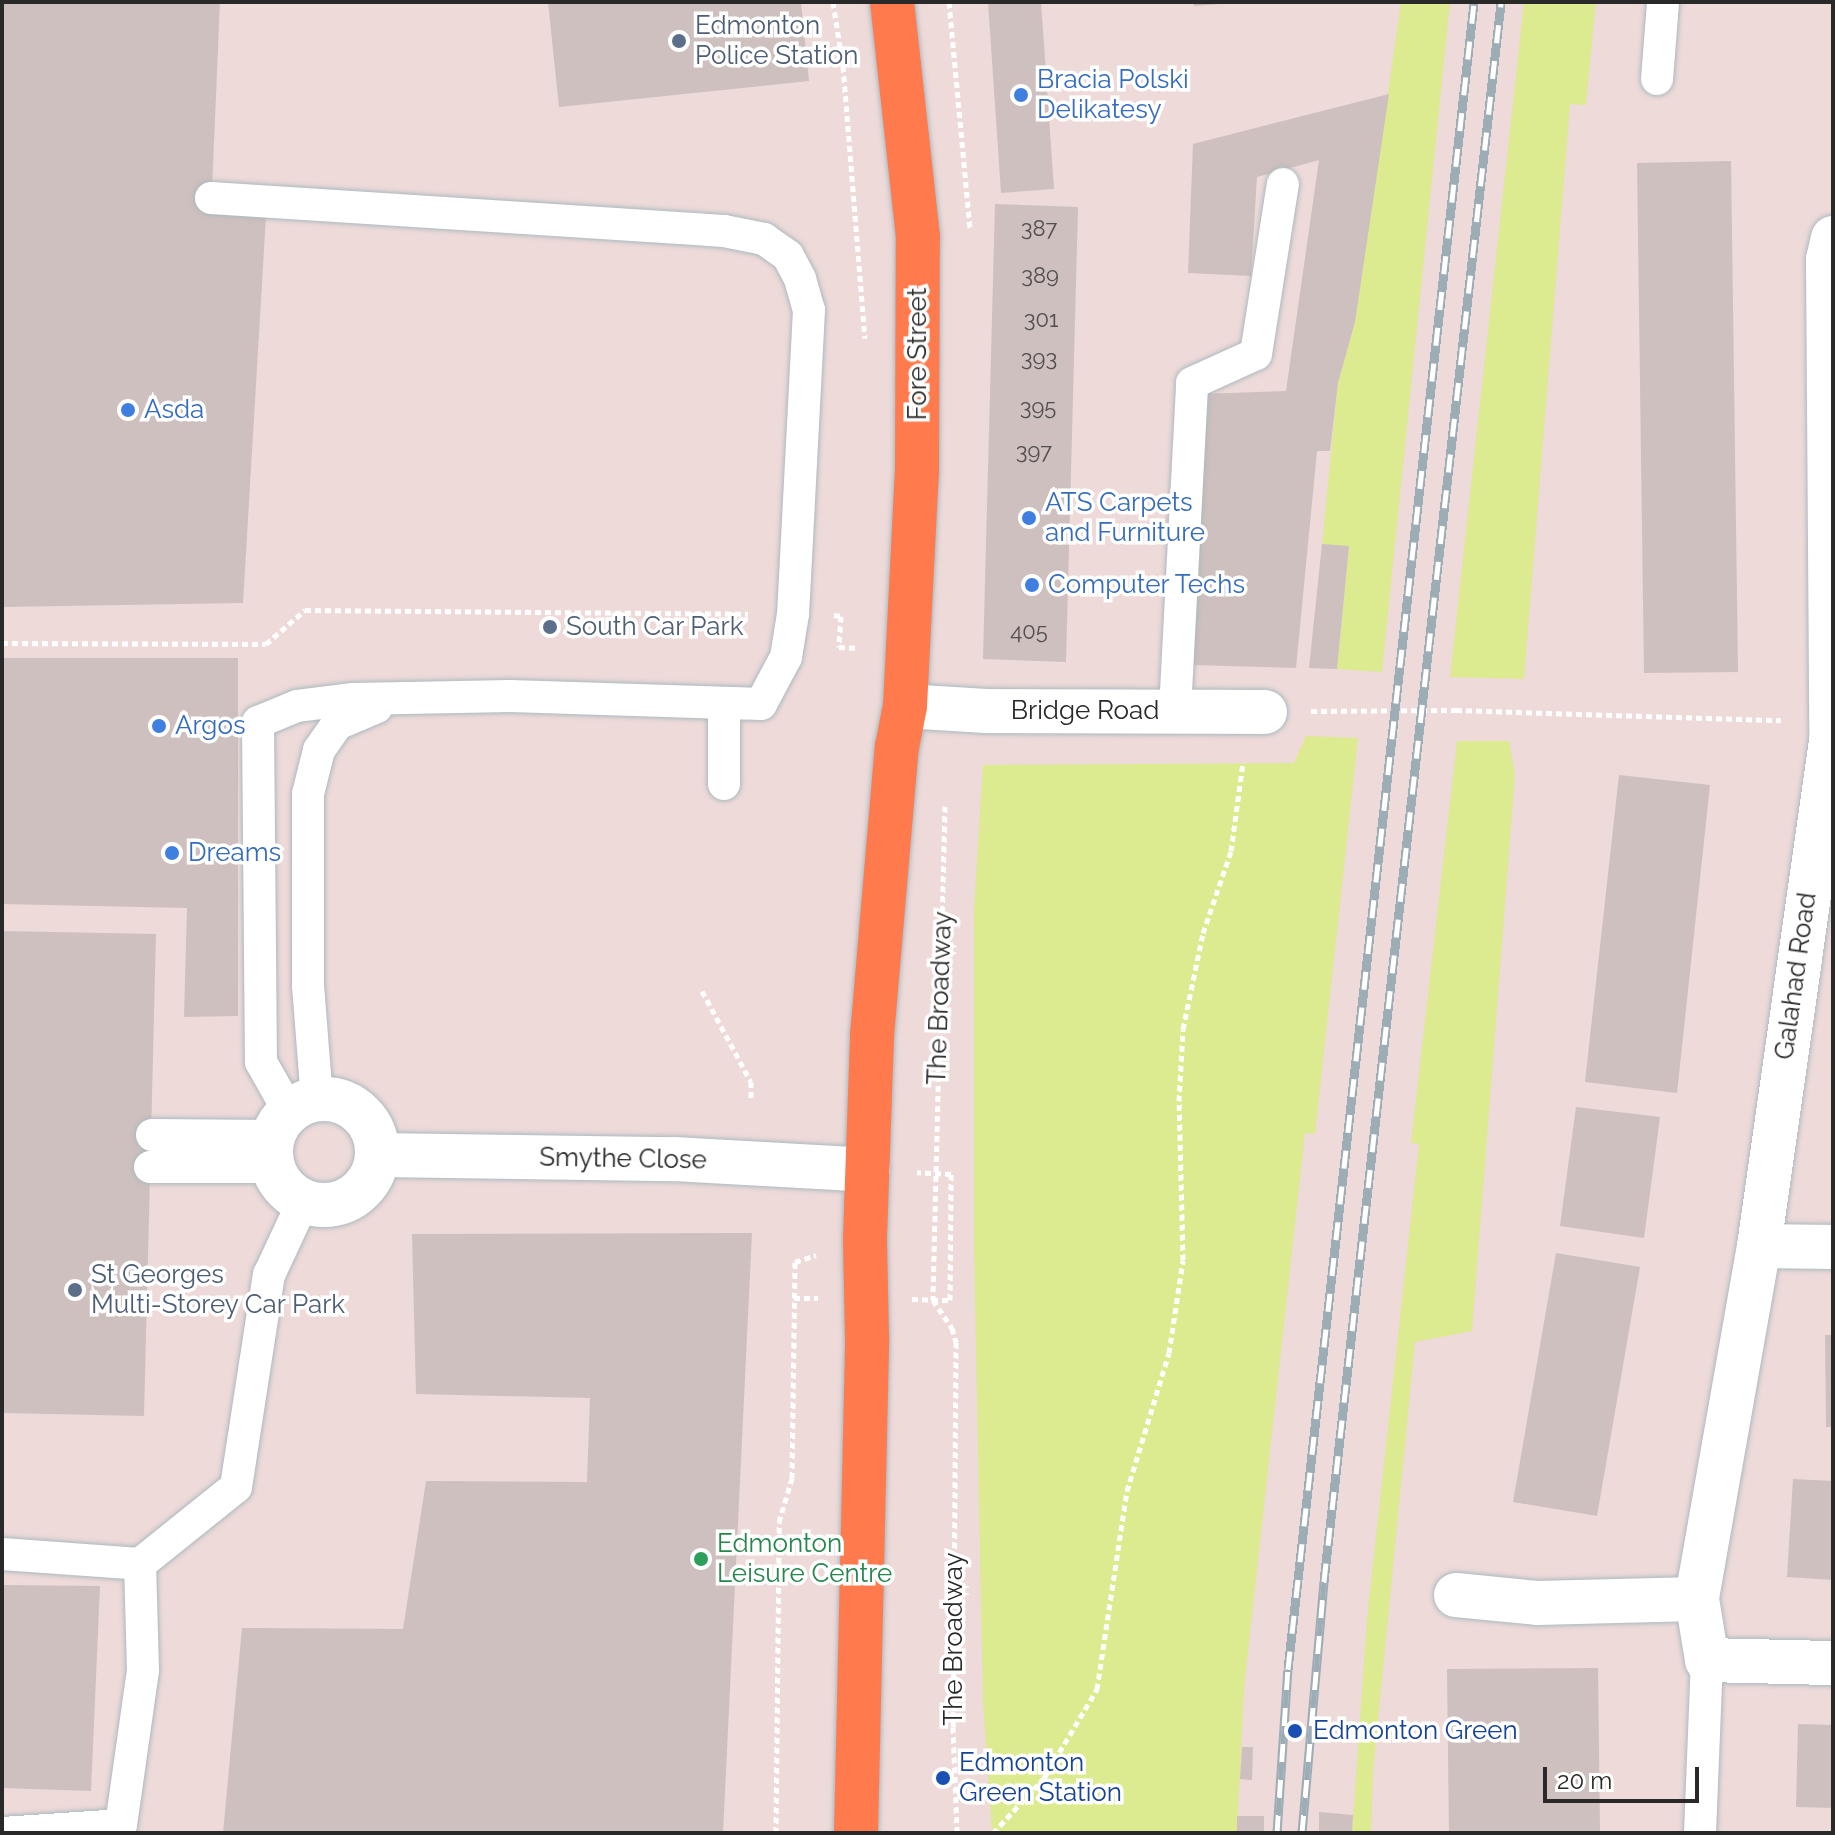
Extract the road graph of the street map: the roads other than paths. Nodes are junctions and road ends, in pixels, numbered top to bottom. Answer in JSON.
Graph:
{"nodes":[{"id":1,"x":892,"y":2,"type":"edge"},
{"id":2,"x":1663,"y":2,"type":"edge"},
{"id":3,"x":1657,"y":79,"type":"dead end"},
{"id":4,"x":1283,"y":184,"type":"dead end"},
{"id":5,"x":211,"y":198,"type":"dead end"},
{"id":6,"x":1833,"y":238,"type":"edge"},
{"id":7,"x":415,"y":697,"type":"junction"},
{"id":8,"x":724,"y":703,"type":"junction"},
{"id":9,"x":905,"y":706,"type":"junction"},
{"id":10,"x":1175,"y":711,"type":"junction"},
{"id":11,"x":1252,"y":712,"type":"road end"},
{"id":12,"x":1832,"y":741,"type":"edge"},
{"id":13,"x":724,"y":784,"type":"dead end"},
{"id":14,"x":288,"y":1128,"type":"junction"},
{"id":15,"x":152,"y":1135,"type":"dead end"},
{"id":16,"x":378,"y":1155,"type":"junction"},
{"id":17,"x":150,"y":1167,"type":"dead end"},
{"id":18,"x":868,"y":1170,"type":"junction"},
{"id":19,"x":303,"y":1202,"type":"junction"},
{"id":20,"x":1759,"y":1246,"type":"junction"},
{"id":21,"x":1833,"y":1247,"type":"edge"},
{"id":22,"x":2,"y":1554,"type":"edge"},
{"id":23,"x":140,"y":1564,"type":"junction"},
{"id":24,"x":1456,"y":1595,"type":"dead end"},
{"id":25,"x":1697,"y":1599,"type":"junction"},
{"id":26,"x":1707,"y":1660,"type":"junction"},
{"id":27,"x":1833,"y":1663,"type":"edge"},
{"id":28,"x":2,"y":1833,"type":"edge"},
{"id":29,"x":856,"y":1833,"type":"edge"},
{"id":30,"x":1700,"y":1833,"type":"edge"}],
"edges":[{"from":1,"to":9,"type":"main road","name":"Fore Street"},
{"from":2,"to":3,"type":"lane"},
{"from":4,"to":10,"type":"lane"},
{"from":5,"to":8,"type":"lane"},
{"from":6,"to":12,"type":"street","name":"Galahad Road"},
{"from":7,"to":8,"type":"lane"},
{"from":7,"to":14,"type":"lane"},
{"from":7,"to":14,"type":"lane"},
{"from":8,"to":13,"type":"lane"},
{"from":9,"to":10,"type":"street","name":"Bridge Road"},
{"from":9,"to":18,"type":"main road"},
{"from":10,"to":11,"type":"street","name":"Bridge Road"},
{"from":12,"to":20,"type":"street","name":"Galahad Road"},
{"from":14,"to":15,"type":"lane"},
{"from":14,"to":16,"type":"street"},
{"from":14,"to":17,"type":"lane"},
{"from":14,"to":19,"type":"street"},
{"from":16,"to":18,"type":"street","name":"Smythe Close"},
{"from":16,"to":19,"type":"street"},
{"from":18,"to":29,"type":"main road"},
{"from":19,"to":23,"type":"lane"},
{"from":20,"to":21,"type":"street"},
{"from":20,"to":25,"type":"street","name":"Galahad Road"},
{"from":22,"to":23,"type":"lane"},
{"from":23,"to":28,"type":"lane"},
{"from":24,"to":25,"type":"street"},
{"from":25,"to":26,"type":"street","name":"Galahad Road"},
{"from":26,"to":27,"type":"street"},
{"from":26,"to":30,"type":"lane"}]}
